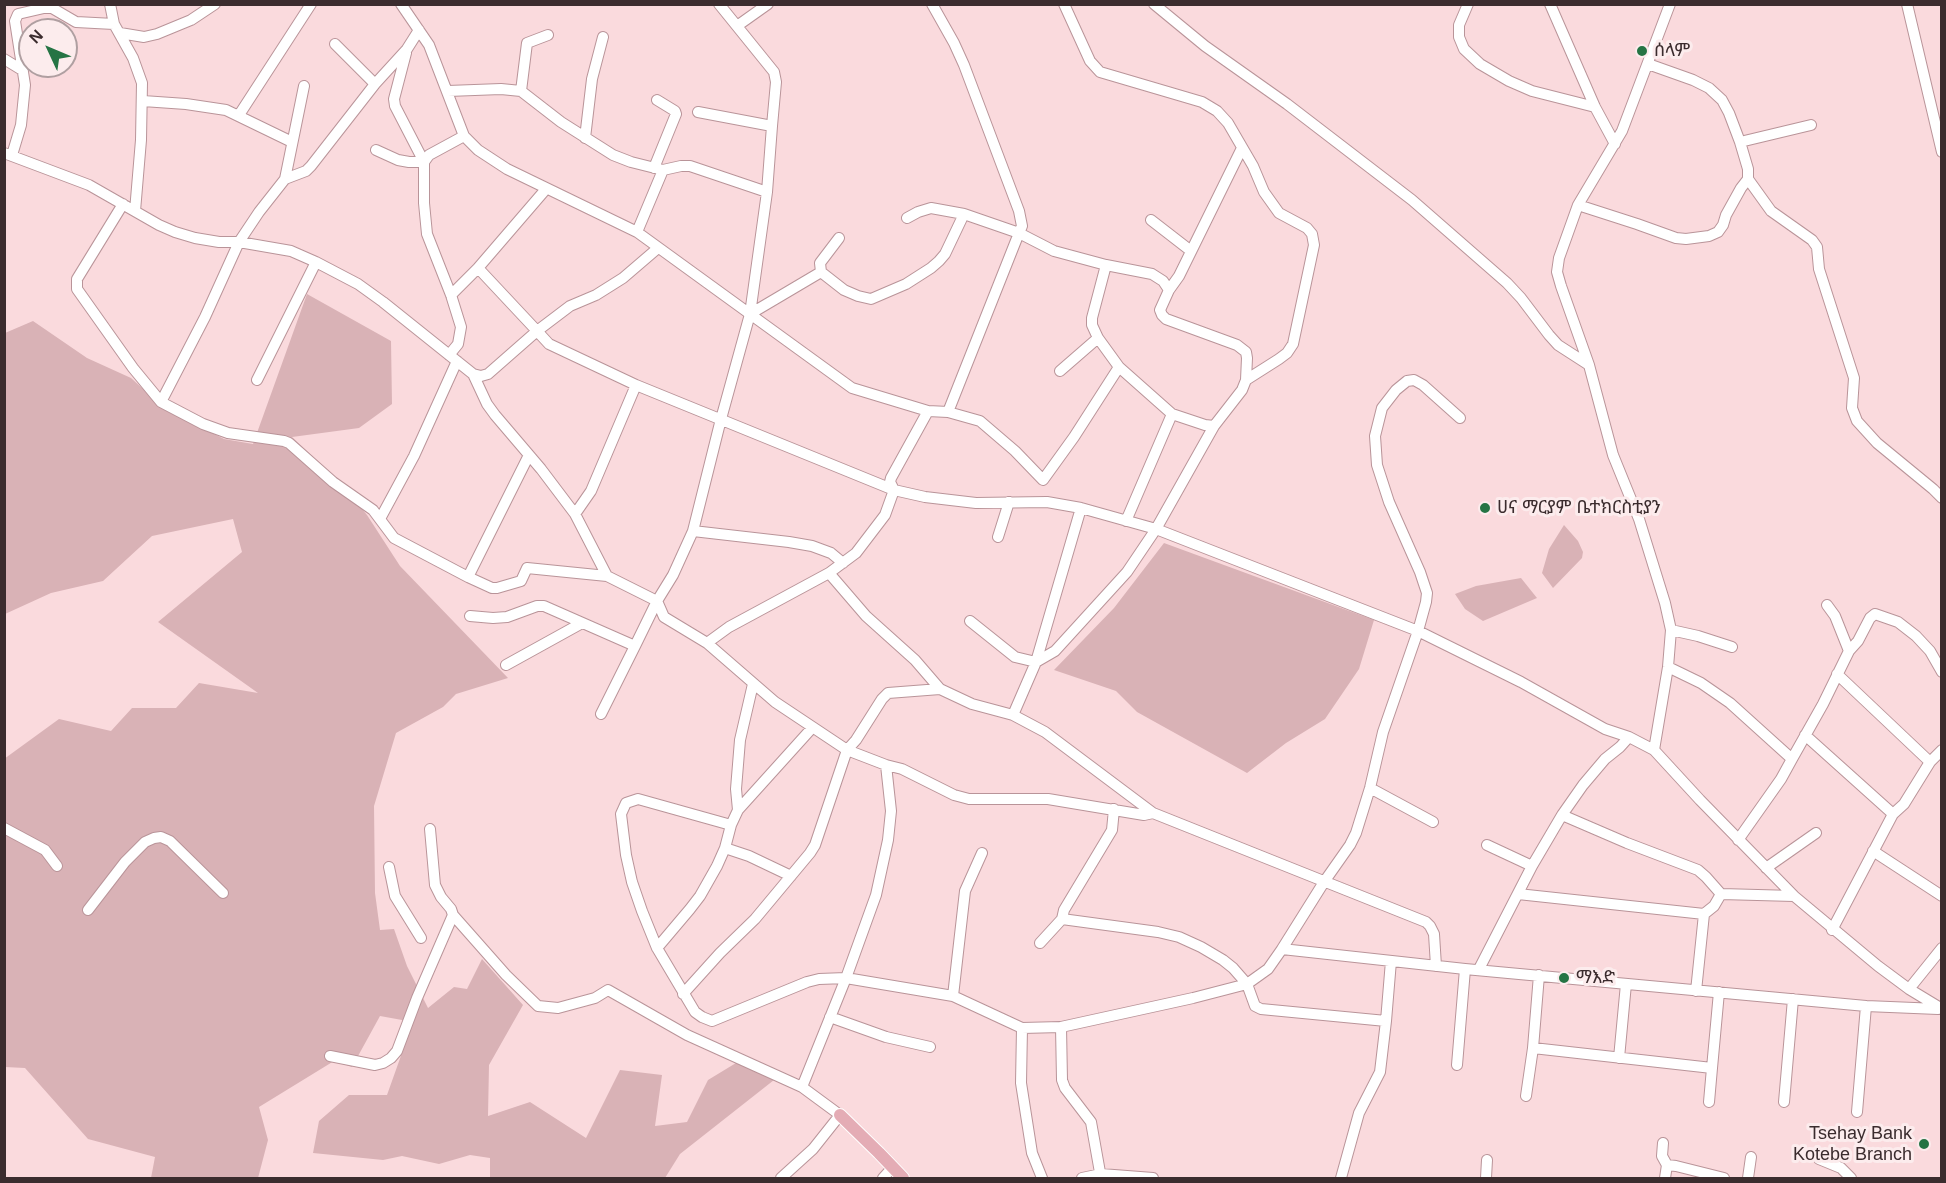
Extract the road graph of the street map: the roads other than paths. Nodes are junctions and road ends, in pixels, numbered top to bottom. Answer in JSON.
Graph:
{"nodes":[{"id":1,"x":110,"y":4,"type":"edge"},
{"id":2,"x":215,"y":4,"type":"edge"},
{"id":3,"x":311,"y":4,"type":"edge"},
{"id":4,"x":401,"y":4,"type":"edge"},
{"id":5,"x":719,"y":4,"type":"edge"},
{"id":6,"x":768,"y":4,"type":"edge"},
{"id":7,"x":932,"y":4,"type":"edge"},
{"id":8,"x":1064,"y":4,"type":"edge"},
{"id":9,"x":1154,"y":4,"type":"edge"},
{"id":10,"x":1468,"y":4,"type":"edge"},
{"id":11,"x":1551,"y":4,"type":"edge"},
{"id":12,"x":1670,"y":4,"type":"edge"},
{"id":13,"x":1907,"y":4,"type":"edge"},
{"id":14,"x":69,"y":18,"type":"edge"},
{"id":15,"x":78,"y":22,"type":"edge"},
{"id":16,"x":737,"y":26,"type":"junction"},
{"id":17,"x":117,"y":29,"type":"junction"},
{"id":18,"x":419,"y":30,"type":"junction"},
{"id":19,"x":548,"y":35,"type":"dead end"},
{"id":20,"x":603,"y":38,"type":"dead end"},
{"id":21,"x":18,"y":42,"type":"edge"},
{"id":22,"x":335,"y":44,"type":"dead end"},
{"id":23,"x":407,"y":49,"type":"junction"},
{"id":24,"x":4,"y":59,"type":"edge"},
{"id":25,"x":1648,"y":63,"type":"junction"},
{"id":26,"x":18,"y":68,"type":"edge"},
{"id":27,"x":24,"y":78,"type":"edge"},
{"id":28,"x":375,"y":84,"type":"junction"},
{"id":29,"x":304,"y":86,"type":"dead end"},
{"id":30,"x":448,"y":91,"type":"junction"},
{"id":31,"x":521,"y":91,"type":"junction"},
{"id":32,"x":657,"y":100,"type":"dead end"},
{"id":33,"x":143,"y":101,"type":"junction"},
{"id":34,"x":1595,"y":107,"type":"junction"},
{"id":35,"x":698,"y":112,"type":"dead end"},
{"id":36,"x":239,"y":115,"type":"junction"},
{"id":37,"x":1811,"y":125,"type":"dead end"},
{"id":38,"x":772,"y":126,"type":"junction"},
{"id":39,"x":464,"y":136,"type":"junction"},
{"id":40,"x":585,"y":138,"type":"junction"},
{"id":41,"x":292,"y":142,"type":"junction"},
{"id":42,"x":1740,"y":142,"type":"junction"},
{"id":43,"x":1615,"y":144,"type":"junction"},
{"id":44,"x":1242,"y":148,"type":"junction"},
{"id":45,"x":376,"y":150,"type":"dead end"},
{"id":46,"x":1941,"y":152,"type":"edge"},
{"id":47,"x":8,"y":154,"type":"edge"},
{"id":48,"x":424,"y":162,"type":"junction"},
{"id":49,"x":658,"y":169,"type":"junction"},
{"id":50,"x":285,"y":179,"type":"junction"},
{"id":51,"x":1748,"y":179,"type":"junction"},
{"id":52,"x":546,"y":189,"type":"junction"},
{"id":53,"x":767,"y":192,"type":"junction"},
{"id":54,"x":123,"y":204,"type":"junction"},
{"id":55,"x":1578,"y":205,"type":"junction"},
{"id":56,"x":135,"y":211,"type":"junction"},
{"id":57,"x":964,"y":214,"type":"junction"},
{"id":58,"x":907,"y":218,"type":"dead end"},
{"id":59,"x":1151,"y":220,"type":"dead end"},
{"id":60,"x":637,"y":232,"type":"junction"},
{"id":61,"x":1018,"y":234,"type":"junction"},
{"id":62,"x":839,"y":238,"type":"dead end"},
{"id":63,"x":239,"y":242,"type":"junction"},
{"id":64,"x":658,"y":248,"type":"junction"},
{"id":65,"x":1191,"y":251,"type":"junction"},
{"id":66,"x":316,"y":262,"type":"junction"},
{"id":67,"x":1106,"y":265,"type":"junction"},
{"id":68,"x":478,"y":268,"type":"junction"},
{"id":69,"x":820,"y":272,"type":"junction"},
{"id":70,"x":1169,"y":290,"type":"junction"},
{"id":71,"x":451,"y":295,"type":"junction"},
{"id":72,"x":750,"y":314,"type":"junction"},
{"id":73,"x":537,"y":331,"type":"junction"},
{"id":74,"x":1098,"y":338,"type":"junction"},
{"id":75,"x":453,"y":358,"type":"junction"},
{"id":76,"x":1589,"y":365,"type":"junction"},
{"id":77,"x":1119,"y":367,"type":"junction"},
{"id":78,"x":1060,"y":371,"type":"dead end"},
{"id":79,"x":473,"y":374,"type":"junction"},
{"id":80,"x":257,"y":380,"type":"dead end"},
{"id":81,"x":1246,"y":380,"type":"junction"},
{"id":82,"x":636,"y":385,"type":"junction"},
{"id":83,"x":161,"y":402,"type":"junction"},
{"id":84,"x":928,"y":411,"type":"junction"},
{"id":85,"x":948,"y":412,"type":"junction"},
{"id":86,"x":1172,"y":414,"type":"junction"},
{"id":87,"x":1460,"y":418,"type":"dead end"},
{"id":88,"x":721,"y":419,"type":"junction"},
{"id":89,"x":1214,"y":426,"type":"junction"},
{"id":90,"x":529,"y":455,"type":"junction"},
{"id":91,"x":1043,"y":480,"type":"junction"},
{"id":92,"x":894,"y":490,"type":"junction"},
{"id":93,"x":1941,"y":498,"type":"edge"},
{"id":94,"x":1010,"y":502,"type":"junction"},
{"id":95,"x":1047,"y":502,"type":"junction"},
{"id":96,"x":1081,"y":508,"type":"junction"},
{"id":97,"x":575,"y":514,"type":"junction"},
{"id":98,"x":380,"y":519,"type":"junction"},
{"id":99,"x":1126,"y":521,"type":"junction"},
{"id":100,"x":1156,"y":530,"type":"junction"},
{"id":101,"x":693,"y":531,"type":"junction"},
{"id":102,"x":998,"y":537,"type":"dead end"},
{"id":103,"x":843,"y":564,"type":"junction"},
{"id":104,"x":829,"y":573,"type":"junction"},
{"id":105,"x":607,"y":576,"type":"junction"},
{"id":106,"x":468,"y":577,"type":"junction"},
{"id":107,"x":657,"y":601,"type":"junction"},
{"id":108,"x":1827,"y":605,"type":"dead end"},
{"id":109,"x":470,"y":616,"type":"dead end"},
{"id":110,"x":970,"y":621,"type":"dead end"},
{"id":111,"x":582,"y":623,"type":"junction"},
{"id":112,"x":1671,"y":630,"type":"junction"},
{"id":113,"x":1418,"y":631,"type":"junction"},
{"id":114,"x":707,"y":643,"type":"junction"},
{"id":115,"x":635,"y":646,"type":"junction"},
{"id":116,"x":1732,"y":647,"type":"dead end"},
{"id":117,"x":1849,"y":651,"type":"junction"},
{"id":118,"x":1036,"y":662,"type":"junction"},
{"id":119,"x":506,"y":665,"type":"dead end"},
{"id":120,"x":1668,"y":667,"type":"junction"},
{"id":121,"x":1941,"y":672,"type":"edge"},
{"id":122,"x":1837,"y":674,"type":"junction"},
{"id":123,"x":753,"y":684,"type":"junction"},
{"id":124,"x":940,"y":689,"type":"junction"},
{"id":125,"x":601,"y":714,"type":"dead end"},
{"id":126,"x":1013,"y":715,"type":"junction"},
{"id":127,"x":812,"y":728,"type":"junction"},
{"id":128,"x":1805,"y":735,"type":"junction"},
{"id":129,"x":1629,"y":737,"type":"junction"},
{"id":130,"x":848,"y":750,"type":"junction"},
{"id":131,"x":1654,"y":750,"type":"junction"},
{"id":132,"x":1941,"y":750,"type":"edge"},
{"id":133,"x":1792,"y":759,"type":"junction"},
{"id":134,"x":1930,"y":762,"type":"junction"},
{"id":135,"x":886,"y":765,"type":"junction"},
{"id":136,"x":1370,"y":788,"type":"junction"},
{"id":137,"x":1114,"y":809,"type":"junction"},
{"id":138,"x":738,"y":810,"type":"junction"},
{"id":139,"x":1153,"y":813,"type":"junction"},
{"id":140,"x":1893,"y":814,"type":"junction"},
{"id":141,"x":1562,"y":816,"type":"junction"},
{"id":142,"x":1433,"y":822,"type":"dead end"},
{"id":143,"x":731,"y":825,"type":"junction"},
{"id":144,"x":4,"y":828,"type":"edge"},
{"id":145,"x":430,"y":829,"type":"dead end"},
{"id":146,"x":1816,"y":833,"type":"dead end"},
{"id":147,"x":1738,"y":840,"type":"junction"},
{"id":148,"x":1487,"y":845,"type":"dead end"},
{"id":149,"x":725,"y":848,"type":"junction"},
{"id":150,"x":1873,"y":851,"type":"junction"},
{"id":151,"x":982,"y":853,"type":"dead end"},
{"id":152,"x":57,"y":866,"type":"dead end"},
{"id":153,"x":1532,"y":866,"type":"junction"},
{"id":154,"x":389,"y":867,"type":"dead end"},
{"id":155,"x":1766,"y":868,"type":"junction"},
{"id":156,"x":790,"y":876,"type":"junction"},
{"id":157,"x":1324,"y":882,"type":"junction"},
{"id":158,"x":223,"y":893,"type":"dead end"},
{"id":159,"x":1518,"y":894,"type":"junction"},
{"id":160,"x":1721,"y":894,"type":"junction"},
{"id":161,"x":1794,"y":896,"type":"junction"},
{"id":162,"x":1941,"y":896,"type":"edge"},
{"id":163,"x":88,"y":910,"type":"dead end"},
{"id":164,"x":1704,"y":914,"type":"junction"},
{"id":165,"x":453,"y":915,"type":"junction"},
{"id":166,"x":1062,"y":919,"type":"junction"},
{"id":167,"x":1832,"y":930,"type":"junction"},
{"id":168,"x":421,"y":938,"type":"dead end"},
{"id":169,"x":1040,"y":943,"type":"dead end"},
{"id":170,"x":657,"y":948,"type":"junction"},
{"id":171,"x":1941,"y":948,"type":"edge"},
{"id":172,"x":1282,"y":949,"type":"junction"},
{"id":173,"x":1391,"y":961,"type":"junction"},
{"id":174,"x":1436,"y":966,"type":"junction"},
{"id":175,"x":1465,"y":969,"type":"junction"},
{"id":176,"x":1479,"y":969,"type":"junction"},
{"id":177,"x":1539,"y":975,"type":"junction"},
{"id":178,"x":846,"y":978,"type":"junction"},
{"id":179,"x":1247,"y":984,"type":"junction"},
{"id":180,"x":1626,"y":984,"type":"junction"},
{"id":181,"x":1909,"y":989,"type":"junction"},
{"id":182,"x":1696,"y":991,"type":"junction"},
{"id":183,"x":1719,"y":992,"type":"junction"},
{"id":184,"x":683,"y":993,"type":"junction"},
{"id":185,"x":953,"y":996,"type":"junction"},
{"id":186,"x":1793,"y":999,"type":"junction"},
{"id":187,"x":1866,"y":1006,"type":"junction"},
{"id":188,"x":1941,"y":1009,"type":"edge"},
{"id":189,"x":830,"y":1017,"type":"junction"},
{"id":190,"x":1386,"y":1021,"type":"junction"},
{"id":191,"x":1061,"y":1027,"type":"junction"},
{"id":192,"x":1022,"y":1028,"type":"junction"},
{"id":193,"x":930,"y":1047,"type":"dead end"},
{"id":194,"x":1533,"y":1048,"type":"junction"},
{"id":195,"x":330,"y":1056,"type":"dead end"},
{"id":196,"x":1619,"y":1058,"type":"junction"},
{"id":197,"x":1457,"y":1065,"type":"dead end"},
{"id":198,"x":1712,"y":1068,"type":"junction"},
{"id":199,"x":802,"y":1086,"type":"junction"},
{"id":200,"x":1526,"y":1096,"type":"dead end"},
{"id":201,"x":1710,"y":1102,"type":"dead end"},
{"id":202,"x":1784,"y":1102,"type":"dead end"},
{"id":203,"x":1857,"y":1112,"type":"dead end"},
{"id":204,"x":840,"y":1115,"type":"junction"},
{"id":205,"x":1662,"y":1143,"type":"dead end"},
{"id":206,"x":1751,"y":1157,"type":"dead end"},
{"id":207,"x":1487,"y":1160,"type":"dead end"},
{"id":208,"x":1818,"y":1160,"type":"dead end"},
{"id":209,"x":1667,"y":1166,"type":"junction"},
{"id":210,"x":893,"y":1167,"type":"junction"},
{"id":211,"x":1101,"y":1176,"type":"edge"},
{"id":212,"x":781,"y":1179,"type":"edge"},
{"id":213,"x":883,"y":1179,"type":"edge"},
{"id":214,"x":903,"y":1179,"type":"edge"},
{"id":215,"x":1042,"y":1179,"type":"edge"},
{"id":216,"x":1082,"y":1179,"type":"edge"},
{"id":217,"x":1153,"y":1179,"type":"edge"},
{"id":218,"x":1341,"y":1179,"type":"edge"},
{"id":219,"x":1486,"y":1179,"type":"edge"},
{"id":220,"x":1665,"y":1179,"type":"edge"},
{"id":221,"x":1724,"y":1179,"type":"edge"},
{"id":222,"x":1748,"y":1179,"type":"edge"},
{"id":223,"x":1851,"y":1179,"type":"edge"}],
"edges":[{"from":1,"to":17,"type":"street"},
{"from":2,"to":17,"type":"street"},
{"from":3,"to":36,"type":"street"},
{"from":4,"to":18,"type":"street"},
{"from":5,"to":16,"type":"street"},
{"from":6,"to":16,"type":"street"},
{"from":7,"to":61,"type":"street"},
{"from":8,"to":44,"type":"street"},
{"from":9,"to":76,"type":"street"},
{"from":10,"to":34,"type":"street"},
{"from":11,"to":34,"type":"street"},
{"from":12,"to":25,"type":"street"},
{"from":13,"to":46,"type":"street"},
{"from":14,"to":21,"type":"street"},
{"from":15,"to":17,"type":"street"},
{"from":16,"to":38,"type":"street"},
{"from":17,"to":33,"type":"street"},
{"from":18,"to":23,"type":"street"},
{"from":18,"to":30,"type":"street"},
{"from":19,"to":31,"type":"street"},
{"from":20,"to":40,"type":"street"},
{"from":22,"to":28,"type":"street"},
{"from":23,"to":28,"type":"street"},
{"from":23,"to":48,"type":"street"},
{"from":24,"to":26,"type":"street"},
{"from":25,"to":42,"type":"street"},
{"from":25,"to":43,"type":"street"},
{"from":27,"to":47,"type":"street"},
{"from":28,"to":50,"type":"street"},
{"from":29,"to":41,"type":"street"},
{"from":30,"to":31,"type":"street"},
{"from":30,"to":39,"type":"street"},
{"from":31,"to":40,"type":"street"},
{"from":32,"to":49,"type":"street"},
{"from":33,"to":36,"type":"street"},
{"from":33,"to":56,"type":"street"},
{"from":34,"to":43,"type":"street"},
{"from":35,"to":38,"type":"street"},
{"from":36,"to":41,"type":"street"},
{"from":37,"to":42,"type":"street"},
{"from":38,"to":53,"type":"street"},
{"from":39,"to":48,"type":"street"},
{"from":39,"to":52,"type":"street"},
{"from":40,"to":49,"type":"street"},
{"from":41,"to":50,"type":"street"},
{"from":42,"to":51,"type":"street"},
{"from":43,"to":55,"type":"street"},
{"from":44,"to":65,"type":"street"},
{"from":44,"to":81,"type":"street"},
{"from":45,"to":48,"type":"street"},
{"from":47,"to":54,"type":"street"},
{"from":48,"to":71,"type":"street"},
{"from":49,"to":53,"type":"street"},
{"from":49,"to":60,"type":"street"},
{"from":50,"to":63,"type":"street"},
{"from":51,"to":55,"type":"street"},
{"from":51,"to":93,"type":"street"},
{"from":52,"to":60,"type":"street"},
{"from":52,"to":68,"type":"street"},
{"from":53,"to":72,"type":"street"},
{"from":54,"to":56,"type":"street"},
{"from":54,"to":83,"type":"street"},
{"from":55,"to":76,"type":"street"},
{"from":56,"to":63,"type":"street"},
{"from":57,"to":58,"type":"street"},
{"from":57,"to":61,"type":"street"},
{"from":57,"to":69,"type":"street"},
{"from":59,"to":65,"type":"street"},
{"from":60,"to":64,"type":"street"},
{"from":61,"to":67,"type":"street"},
{"from":61,"to":85,"type":"street"},
{"from":62,"to":69,"type":"street"},
{"from":63,"to":66,"type":"street"},
{"from":63,"to":83,"type":"street"},
{"from":64,"to":72,"type":"street"},
{"from":64,"to":73,"type":"street"},
{"from":65,"to":70,"type":"street"},
{"from":66,"to":75,"type":"street"},
{"from":66,"to":80,"type":"street"},
{"from":67,"to":70,"type":"street"},
{"from":67,"to":74,"type":"street"},
{"from":68,"to":71,"type":"street"},
{"from":68,"to":73,"type":"street"},
{"from":69,"to":72,"type":"street"},
{"from":70,"to":81,"type":"street"},
{"from":71,"to":75,"type":"street"},
{"from":72,"to":84,"type":"street"},
{"from":72,"to":88,"type":"street"},
{"from":73,"to":79,"type":"street"},
{"from":73,"to":82,"type":"street"},
{"from":74,"to":77,"type":"street"},
{"from":74,"to":78,"type":"street"},
{"from":75,"to":79,"type":"street"},
{"from":75,"to":98,"type":"street"},
{"from":76,"to":112,"type":"street"},
{"from":77,"to":86,"type":"street"},
{"from":77,"to":91,"type":"street"},
{"from":79,"to":90,"type":"street"},
{"from":81,"to":89,"type":"street"},
{"from":82,"to":88,"type":"street"},
{"from":82,"to":97,"type":"street"},
{"from":83,"to":98,"type":"street"},
{"from":84,"to":85,"type":"street"},
{"from":84,"to":92,"type":"street"},
{"from":85,"to":91,"type":"street"},
{"from":86,"to":89,"type":"street"},
{"from":86,"to":99,"type":"street"},
{"from":87,"to":113,"type":"street"},
{"from":88,"to":92,"type":"street"},
{"from":88,"to":101,"type":"street"},
{"from":89,"to":100,"type":"street"},
{"from":90,"to":97,"type":"street"},
{"from":90,"to":106,"type":"street"},
{"from":91,"to":95,"type":"street"},
{"from":92,"to":94,"type":"street"},
{"from":92,"to":103,"type":"street"},
{"from":94,"to":95,"type":"street"},
{"from":94,"to":102,"type":"street"},
{"from":95,"to":96,"type":"street"},
{"from":96,"to":99,"type":"street"},
{"from":96,"to":118,"type":"street"},
{"from":97,"to":105,"type":"street"},
{"from":98,"to":106,"type":"street"},
{"from":99,"to":100,"type":"street"},
{"from":100,"to":113,"type":"street"},
{"from":100,"to":118,"type":"street"},
{"from":101,"to":103,"type":"street"},
{"from":101,"to":107,"type":"street"},
{"from":103,"to":104,"type":"street"},
{"from":104,"to":114,"type":"street"},
{"from":104,"to":124,"type":"street"},
{"from":105,"to":106,"type":"street"},
{"from":105,"to":107,"type":"street"},
{"from":107,"to":114,"type":"street"},
{"from":107,"to":115,"type":"street"},
{"from":108,"to":117,"type":"street"},
{"from":109,"to":111,"type":"street"},
{"from":110,"to":118,"type":"street"},
{"from":111,"to":115,"type":"street"},
{"from":111,"to":119,"type":"street"},
{"from":112,"to":116,"type":"street"},
{"from":112,"to":120,"type":"street"},
{"from":113,"to":129,"type":"street"},
{"from":113,"to":136,"type":"street"},
{"from":114,"to":123,"type":"street"},
{"from":115,"to":125,"type":"street"},
{"from":117,"to":121,"type":"street"},
{"from":117,"to":122,"type":"street"},
{"from":118,"to":126,"type":"street"},
{"from":120,"to":131,"type":"street"},
{"from":120,"to":133,"type":"street"},
{"from":122,"to":128,"type":"street"},
{"from":122,"to":134,"type":"street"},
{"from":123,"to":127,"type":"street"},
{"from":123,"to":138,"type":"street"},
{"from":124,"to":126,"type":"street"},
{"from":124,"to":130,"type":"street"},
{"from":126,"to":139,"type":"street"},
{"from":127,"to":130,"type":"street"},
{"from":127,"to":138,"type":"street"},
{"from":128,"to":133,"type":"street"},
{"from":128,"to":140,"type":"street"},
{"from":129,"to":131,"type":"street"},
{"from":129,"to":141,"type":"street"},
{"from":130,"to":135,"type":"street"},
{"from":130,"to":156,"type":"street"},
{"from":131,"to":147,"type":"street"},
{"from":132,"to":134,"type":"street"},
{"from":133,"to":147,"type":"street"},
{"from":134,"to":140,"type":"street"},
{"from":135,"to":137,"type":"street"},
{"from":135,"to":178,"type":"street"},
{"from":136,"to":142,"type":"street"},
{"from":136,"to":157,"type":"street"},
{"from":137,"to":139,"type":"street"},
{"from":137,"to":166,"type":"street"},
{"from":138,"to":143,"type":"street"},
{"from":139,"to":157,"type":"street"},
{"from":140,"to":150,"type":"street"},
{"from":141,"to":153,"type":"street"},
{"from":141,"to":160,"type":"street"},
{"from":143,"to":149,"type":"street"},
{"from":143,"to":170,"type":"street"},
{"from":144,"to":152,"type":"street"},
{"from":145,"to":165,"type":"street"},
{"from":146,"to":155,"type":"street"},
{"from":147,"to":155,"type":"street"},
{"from":148,"to":153,"type":"street"},
{"from":149,"to":156,"type":"street"},
{"from":149,"to":170,"type":"street"},
{"from":150,"to":162,"type":"street"},
{"from":150,"to":167,"type":"street"},
{"from":151,"to":185,"type":"street"},
{"from":153,"to":159,"type":"street"},
{"from":154,"to":168,"type":"street"},
{"from":155,"to":161,"type":"street"},
{"from":156,"to":184,"type":"street"},
{"from":157,"to":172,"type":"street"},
{"from":157,"to":174,"type":"street"},
{"from":158,"to":163,"type":"street"},
{"from":159,"to":164,"type":"street"},
{"from":159,"to":176,"type":"street"},
{"from":160,"to":161,"type":"street"},
{"from":160,"to":164,"type":"street"},
{"from":161,"to":167,"type":"street"},
{"from":164,"to":182,"type":"street"},
{"from":165,"to":195,"type":"street"},
{"from":165,"to":199,"type":"street"},
{"from":166,"to":169,"type":"street"},
{"from":166,"to":179,"type":"street"},
{"from":167,"to":181,"type":"street"},
{"from":170,"to":184,"type":"street"},
{"from":171,"to":181,"type":"street"},
{"from":172,"to":173,"type":"street"},
{"from":172,"to":179,"type":"street"},
{"from":173,"to":174,"type":"street"},
{"from":173,"to":190,"type":"street"},
{"from":174,"to":175,"type":"street"},
{"from":175,"to":176,"type":"street"},
{"from":175,"to":197,"type":"street"},
{"from":176,"to":177,"type":"street"},
{"from":177,"to":180,"type":"street"},
{"from":177,"to":194,"type":"street"},
{"from":178,"to":184,"type":"street"},
{"from":178,"to":185,"type":"street"},
{"from":178,"to":189,"type":"street"},
{"from":179,"to":190,"type":"street"},
{"from":179,"to":191,"type":"street"},
{"from":180,"to":182,"type":"street"},
{"from":180,"to":196,"type":"street"},
{"from":181,"to":188,"type":"street"},
{"from":182,"to":183,"type":"street"},
{"from":183,"to":186,"type":"street"},
{"from":183,"to":198,"type":"street"},
{"from":185,"to":192,"type":"street"},
{"from":186,"to":187,"type":"street"},
{"from":186,"to":202,"type":"street"},
{"from":187,"to":188,"type":"street"},
{"from":187,"to":203,"type":"street"},
{"from":189,"to":193,"type":"street"},
{"from":189,"to":199,"type":"street"},
{"from":190,"to":218,"type":"street"},
{"from":191,"to":192,"type":"street"},
{"from":191,"to":211,"type":"street"},
{"from":192,"to":215,"type":"street"},
{"from":194,"to":196,"type":"street"},
{"from":194,"to":200,"type":"street"},
{"from":196,"to":198,"type":"street"},
{"from":198,"to":201,"type":"street"},
{"from":199,"to":204,"type":"street"},
{"from":204,"to":210,"type":"main road"},
{"from":204,"to":212,"type":"street"},
{"from":205,"to":209,"type":"street"},
{"from":206,"to":222,"type":"street"},
{"from":207,"to":219,"type":"street"},
{"from":208,"to":223,"type":"street"},
{"from":209,"to":220,"type":"street"},
{"from":209,"to":221,"type":"street"},
{"from":210,"to":213,"type":"street"},
{"from":210,"to":214,"type":"main road"},
{"from":211,"to":216,"type":"street"},
{"from":211,"to":217,"type":"street"}]}
